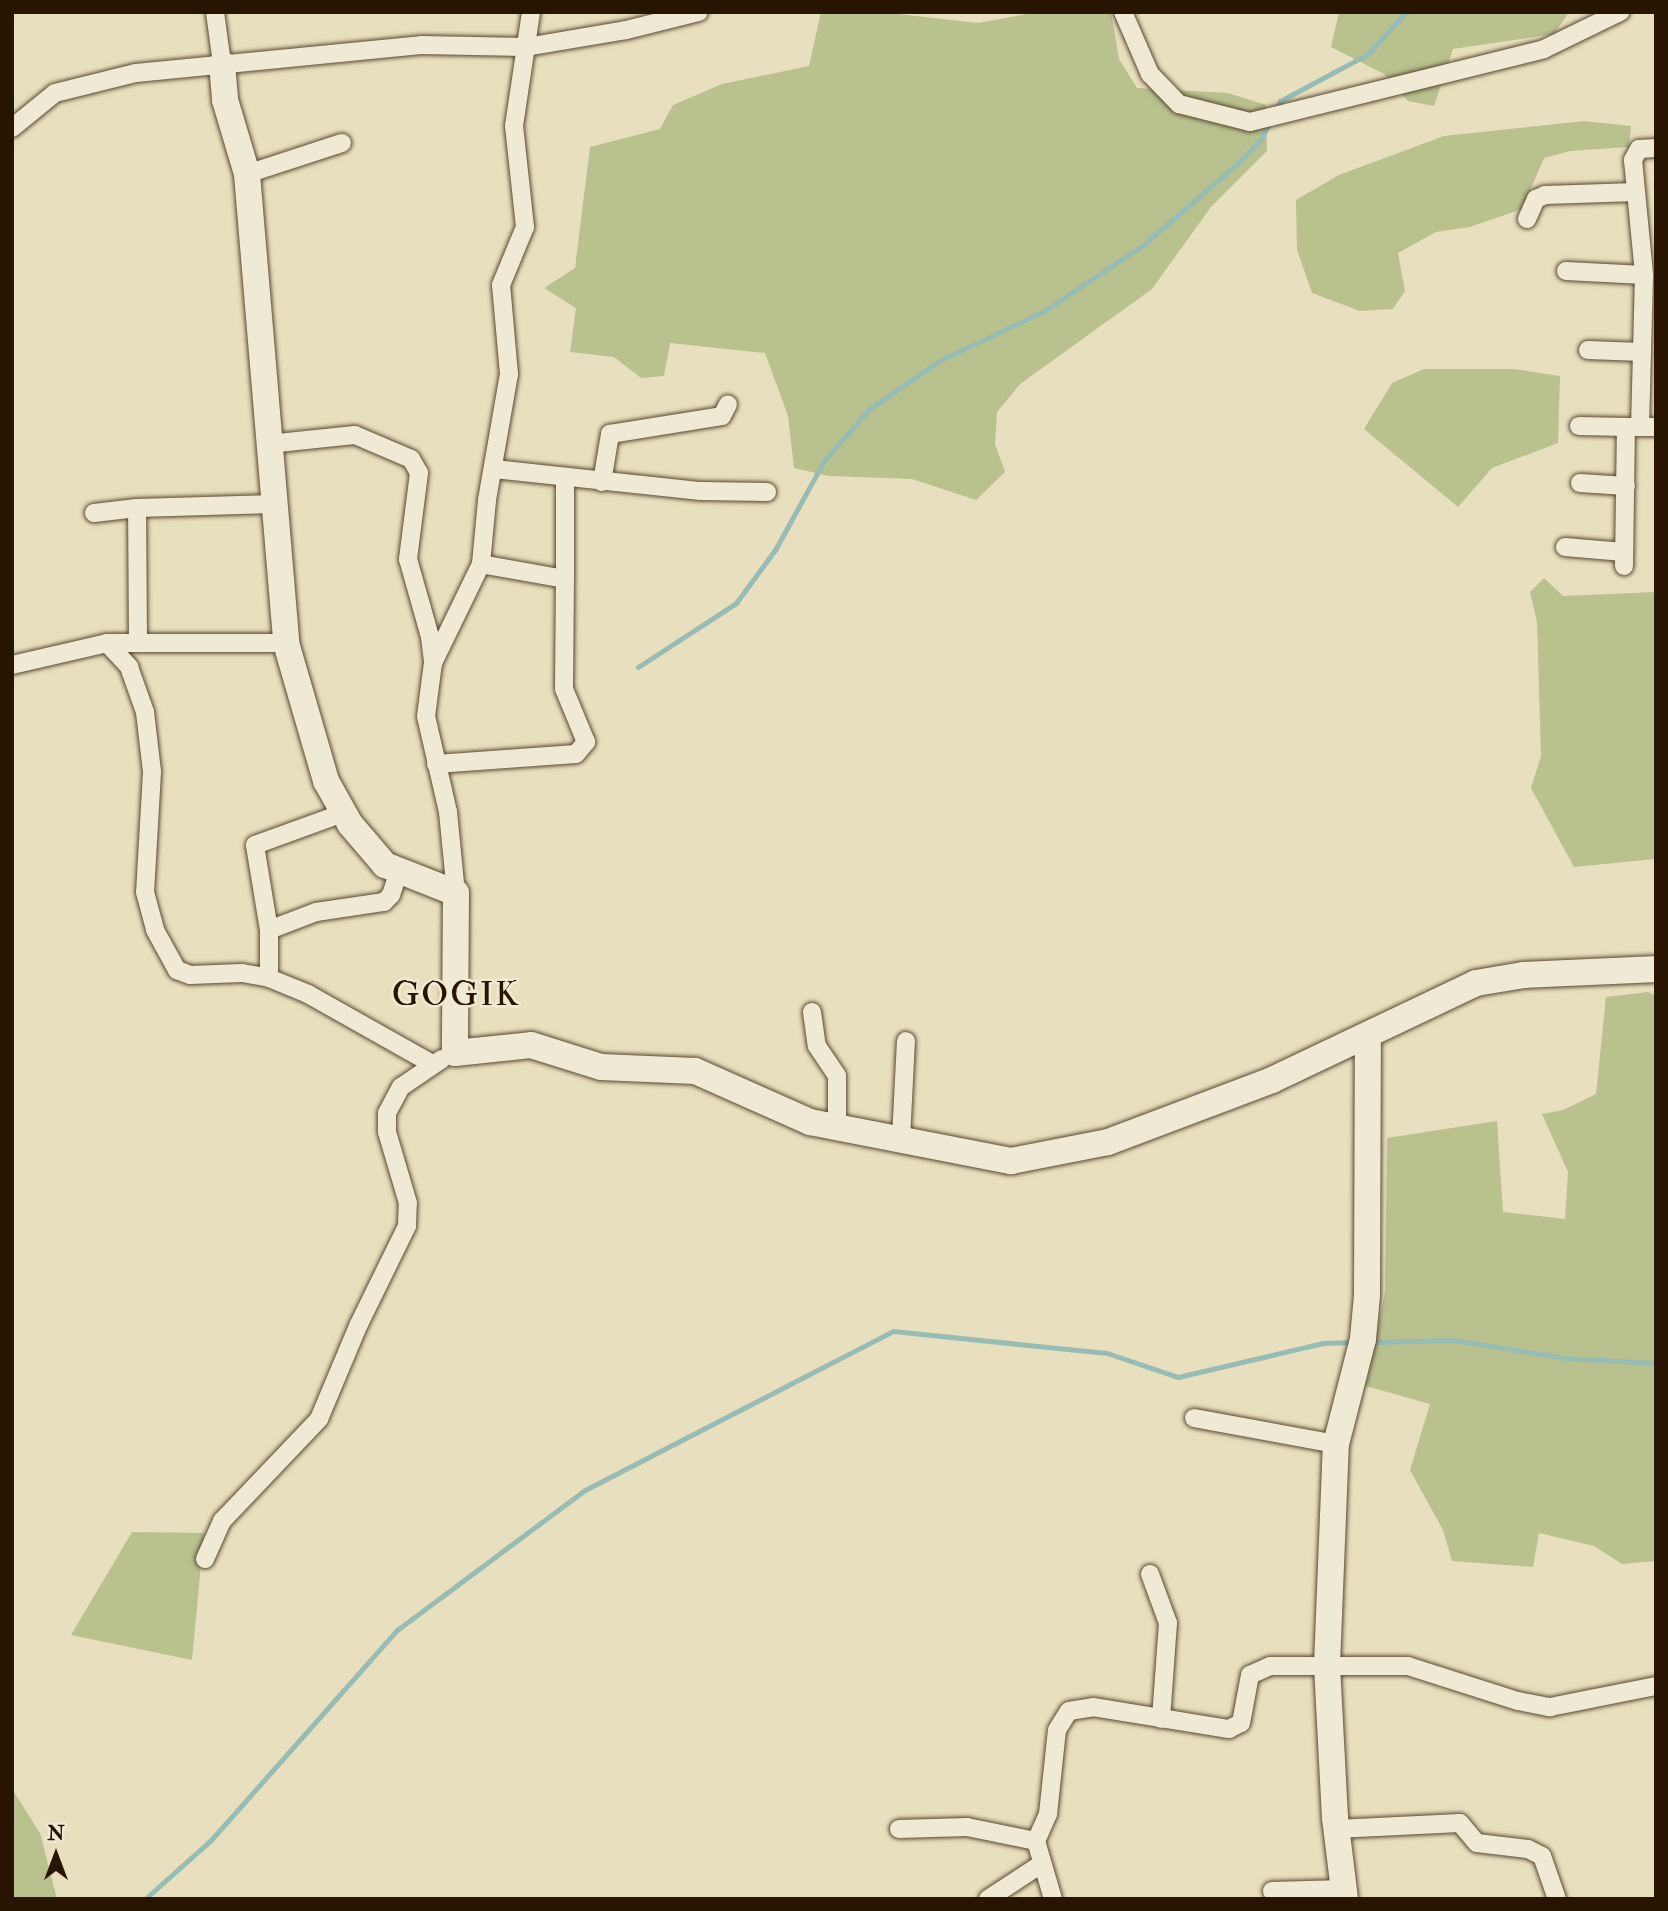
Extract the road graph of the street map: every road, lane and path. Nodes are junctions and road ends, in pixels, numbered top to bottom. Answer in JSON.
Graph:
{"nodes":[{"id":1,"x":215,"y":12,"type":"edge"},
{"id":2,"x":531,"y":12,"type":"edge"},
{"id":3,"x":699,"y":12,"type":"edge"},
{"id":4,"x":1123,"y":12,"type":"edge"},
{"id":5,"x":1620,"y":12,"type":"edge"},
{"id":6,"x":526,"y":47,"type":"junction"},
{"id":7,"x":222,"y":64,"type":"junction"},
{"id":8,"x":12,"y":128,"type":"edge"},
{"id":9,"x":342,"y":143,"type":"dead end"},
{"id":10,"x":1656,"y":148,"type":"edge"},
{"id":11,"x":247,"y":174,"type":"junction"},
{"id":12,"x":1636,"y":192,"type":"junction"},
{"id":13,"x":1527,"y":219,"type":"dead end"},
{"id":14,"x":1566,"y":271,"type":"dead end"},
{"id":15,"x":1644,"y":275,"type":"junction"},
{"id":16,"x":1647,"y":341,"type":"edge"},
{"id":17,"x":1588,"y":351,"type":"dead end"},
{"id":18,"x":728,"y":404,"type":"dead end"},
{"id":19,"x":1579,"y":426,"type":"dead end"},
{"id":20,"x":1640,"y":427,"type":"edge"},
{"id":21,"x":268,"y":444,"type":"junction"},
{"id":22,"x":494,"y":469,"type":"junction"},
{"id":23,"x":565,"y":477,"type":"junction"},
{"id":24,"x":602,"y":482,"type":"junction"},
{"id":25,"x":1580,"y":483,"type":"dead end"},
{"id":26,"x":1626,"y":486,"type":"junction"},
{"id":27,"x":767,"y":492,"type":"dead end"},
{"id":28,"x":274,"y":505,"type":"junction"},
{"id":29,"x":137,"y":508,"type":"junction"},
{"id":30,"x":94,"y":513,"type":"dead end"},
{"id":31,"x":1565,"y":547,"type":"dead end"},
{"id":32,"x":481,"y":564,"type":"junction"},
{"id":33,"x":565,"y":579,"type":"junction"},
{"id":34,"x":138,"y":642,"type":"junction"},
{"id":35,"x":107,"y":643,"type":"junction"},
{"id":36,"x":286,"y":643,"type":"junction"},
{"id":37,"x":433,"y":663,"type":"junction"},
{"id":38,"x":12,"y":665,"type":"edge"},
{"id":39,"x":436,"y":764,"type":"junction"},
{"id":40,"x":343,"y":813,"type":"junction"},
{"id":41,"x":399,"y":870,"type":"junction"},
{"id":42,"x":456,"y":893,"type":"junction"},
{"id":43,"x":269,"y":930,"type":"junction"},
{"id":44,"x":1656,"y":969,"type":"edge"},
{"id":45,"x":270,"y":978,"type":"junction"},
{"id":46,"x":812,"y":1012,"type":"dead end"},
{"id":47,"x":1368,"y":1036,"type":"junction"},
{"id":48,"x":906,"y":1041,"type":"dead end"},
{"id":49,"x":444,"y":1058,"type":"junction"},
{"id":50,"x":836,"y":1129,"type":"junction"},
{"id":51,"x":901,"y":1139,"type":"junction"},
{"id":52,"x":1194,"y":1418,"type":"dead end"},
{"id":53,"x":1336,"y":1444,"type":"junction"},
{"id":54,"x":205,"y":1559,"type":"dead end"},
{"id":55,"x":1150,"y":1574,"type":"dead end"},
{"id":56,"x":1327,"y":1665,"type":"junction"},
{"id":57,"x":1656,"y":1686,"type":"edge"},
{"id":58,"x":1161,"y":1719,"type":"junction"},
{"id":59,"x":899,"y":1829,"type":"dead end"},
{"id":60,"x":1336,"y":1829,"type":"junction"},
{"id":61,"x":1036,"y":1841,"type":"junction"},
{"id":62,"x":1040,"y":1865,"type":"junction"},
{"id":63,"x":1272,"y":1891,"type":"dead end"},
{"id":64,"x":1344,"y":1894,"type":"edge"},
{"id":65,"x":988,"y":1899,"type":"edge"},
{"id":66,"x":1053,"y":1899,"type":"edge"},
{"id":67,"x":1557,"y":1899,"type":"edge"}],
"edges":[{"from":1,"to":7,"type":"street"},
{"from":2,"to":6,"type":"street"},
{"from":3,"to":6,"type":"street"},
{"from":4,"to":5,"type":"street"},
{"from":6,"to":7,"type":"street"},
{"from":6,"to":22,"type":"street"},
{"from":7,"to":8,"type":"street"},
{"from":7,"to":11,"type":"street"},
{"from":9,"to":11,"type":"street"},
{"from":10,"to":12,"type":"street"},
{"from":11,"to":21,"type":"street"},
{"from":12,"to":13,"type":"street"},
{"from":12,"to":15,"type":"street"},
{"from":14,"to":15,"type":"street"},
{"from":15,"to":16,"type":"street"},
{"from":16,"to":17,"type":"street"},
{"from":16,"to":20,"type":"street"},
{"from":18,"to":24,"type":"street"},
{"from":19,"to":20,"type":"street"},
{"from":20,"to":26,"type":"street"},
{"from":21,"to":28,"type":"street"},
{"from":21,"to":37,"type":"street"},
{"from":22,"to":23,"type":"street"},
{"from":22,"to":32,"type":"street"},
{"from":23,"to":24,"type":"street"},
{"from":23,"to":33,"type":"street"},
{"from":24,"to":27,"type":"street"},
{"from":25,"to":26,"type":"street"},
{"from":26,"to":31,"type":"street"},
{"from":28,"to":29,"type":"street"},
{"from":28,"to":36,"type":"street"},
{"from":29,"to":30,"type":"street"},
{"from":29,"to":34,"type":"street"},
{"from":32,"to":33,"type":"street"},
{"from":32,"to":37,"type":"street"},
{"from":33,"to":39,"type":"street"},
{"from":34,"to":35,"type":"street"},
{"from":34,"to":36,"type":"street"},
{"from":35,"to":38,"type":"street"},
{"from":35,"to":45,"type":"street"},
{"from":36,"to":40,"type":"street"},
{"from":37,"to":39,"type":"street"},
{"from":39,"to":42,"type":"street"},
{"from":40,"to":41,"type":"street"},
{"from":40,"to":43,"type":"street"},
{"from":41,"to":42,"type":"street"},
{"from":41,"to":43,"type":"street"},
{"from":42,"to":49,"type":"street"},
{"from":43,"to":45,"type":"street"},
{"from":44,"to":47,"type":"street"},
{"from":45,"to":49,"type":"street"},
{"from":46,"to":50,"type":"street"},
{"from":47,"to":51,"type":"street"},
{"from":47,"to":53,"type":"street"},
{"from":48,"to":51,"type":"street"},
{"from":49,"to":50,"type":"street"},
{"from":49,"to":54,"type":"street"},
{"from":50,"to":51,"type":"street"},
{"from":52,"to":53,"type":"street"},
{"from":53,"to":56,"type":"street"},
{"from":55,"to":58,"type":"street"},
{"from":56,"to":57,"type":"street"},
{"from":56,"to":58,"type":"street"},
{"from":56,"to":60,"type":"street"},
{"from":58,"to":61,"type":"street"},
{"from":59,"to":61,"type":"street"},
{"from":60,"to":64,"type":"street"},
{"from":60,"to":67,"type":"street"},
{"from":61,"to":62,"type":"street"},
{"from":62,"to":65,"type":"street"},
{"from":62,"to":66,"type":"street"},
{"from":63,"to":64,"type":"street"}]}
